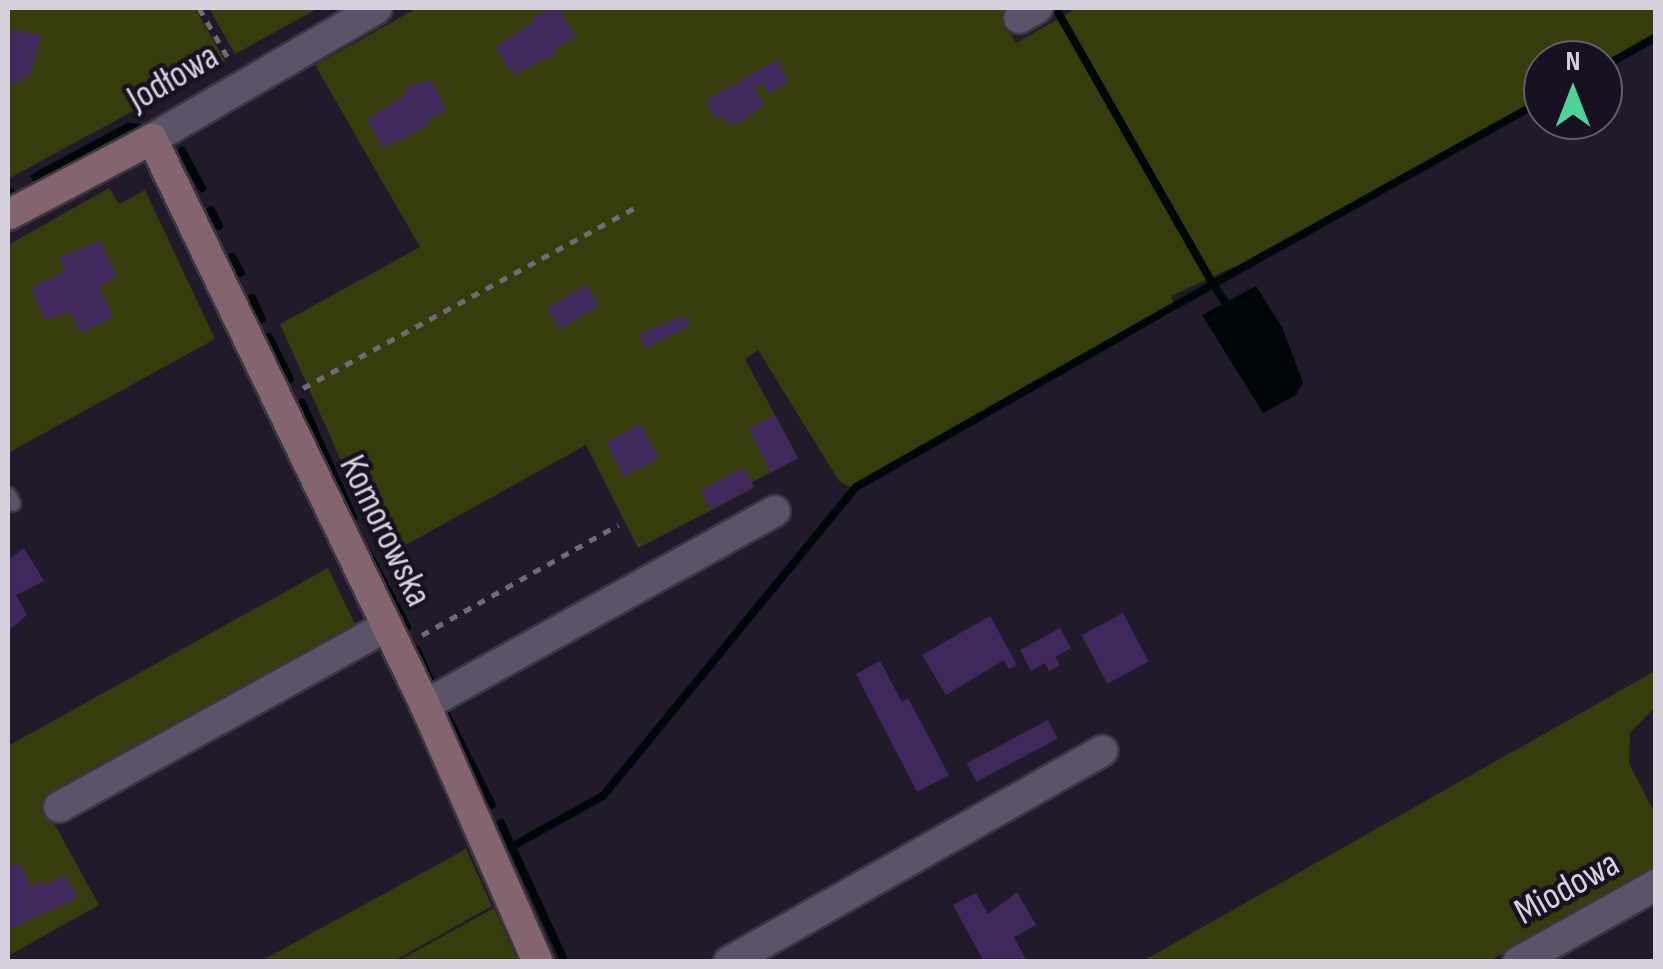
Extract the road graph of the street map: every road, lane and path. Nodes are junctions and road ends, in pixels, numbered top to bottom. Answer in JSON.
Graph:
{"nodes":[{"id":1,"x":199,"y":8,"type":"edge"},
{"id":2,"x":377,"y":8,"type":"edge"},
{"id":3,"x":242,"y":84,"type":"junction"},
{"id":4,"x":152,"y":138,"type":"junction"},
{"id":5,"x":640,"y":205,"type":"dead end"},
{"id":6,"x":8,"y":214,"type":"edge"},
{"id":7,"x":278,"y":402,"type":"junction"},
{"id":8,"x":775,"y":510,"type":"dead end"},
{"id":9,"x":618,"y":525,"type":"dead end"},
{"id":10,"x":393,"y":638,"type":"junction"},
{"id":11,"x":425,"y":706,"type":"junction"},
{"id":12,"x":1102,"y":751,"type":"dead end"},
{"id":13,"x":60,"y":807,"type":"dead end"},
{"id":14,"x":1656,"y":885,"type":"edge"},
{"id":15,"x":538,"y":962,"type":"edge"},
{"id":16,"x":728,"y":962,"type":"edge"},
{"id":17,"x":1518,"y":962,"type":"edge"}],
"edges":[{"from":1,"to":3,"type":"path"},
{"from":2,"to":3,"type":"street","name":"Jodłowa"},
{"from":3,"to":4,"type":"street","name":"Jodłowa"},
{"from":4,"to":6,"type":"street","name":"Jodłowa"},
{"from":4,"to":7,"type":"street","name":"Komorowska"},
{"from":5,"to":7,"type":"path"},
{"from":7,"to":10,"type":"street","name":"Komorowska"},
{"from":8,"to":11,"type":"street"},
{"from":9,"to":10,"type":"path"},
{"from":10,"to":11,"type":"street","name":"Komorowska"},
{"from":10,"to":13,"type":"street"},
{"from":11,"to":15,"type":"street","name":"Komorowska"},
{"from":12,"to":16,"type":"street"},
{"from":14,"to":17,"type":"street","name":"Miodowa"}]}
